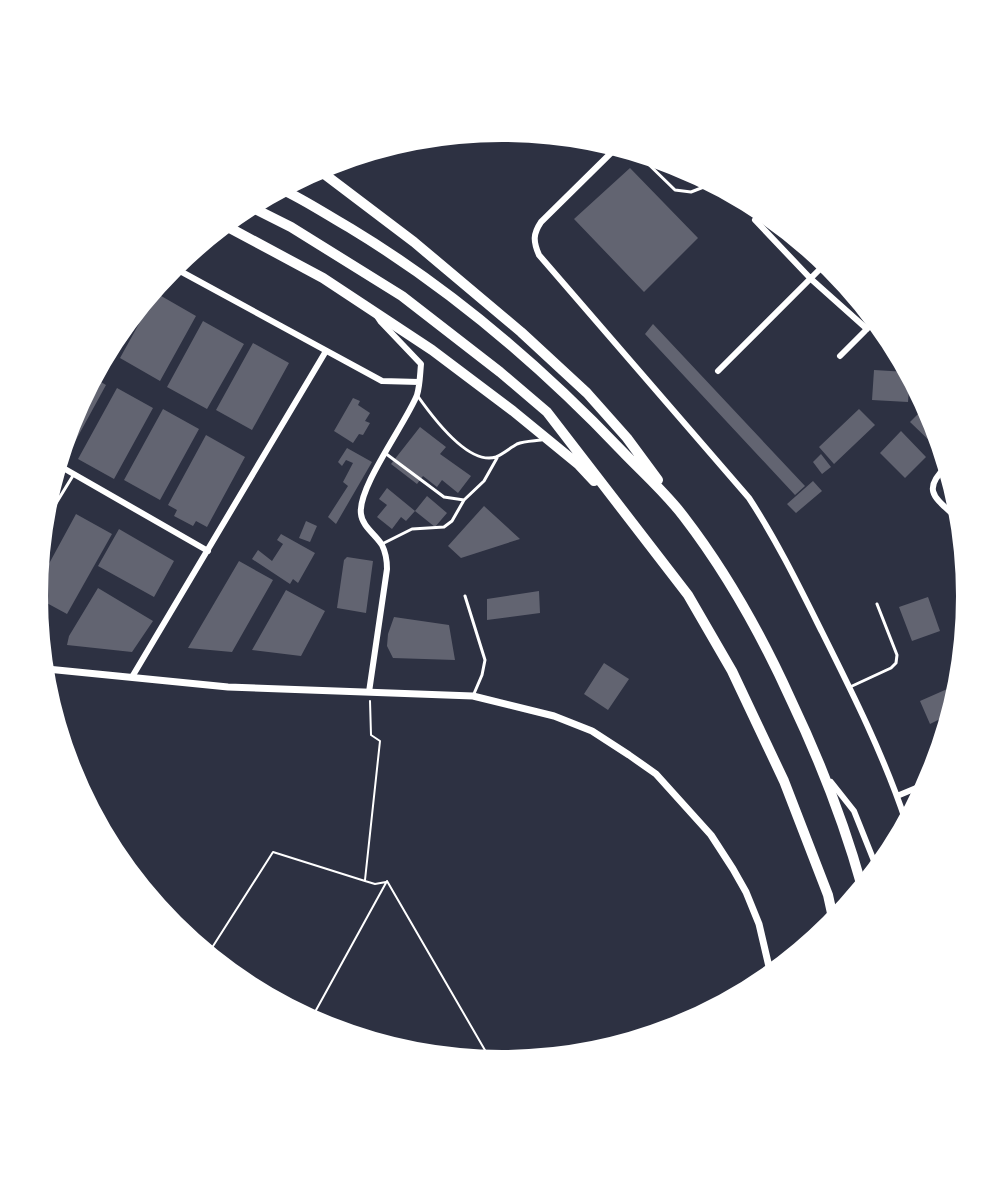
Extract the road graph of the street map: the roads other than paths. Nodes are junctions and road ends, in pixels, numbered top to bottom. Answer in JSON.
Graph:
{"nodes":[{"id":1,"x":610,"y":154,"type":"edge"},
{"id":2,"x":648,"y":164,"type":"edge"},
{"id":3,"x":326,"y":175,"type":"edge"},
{"id":4,"x":704,"y":187,"type":"edge"},
{"id":5,"x":289,"y":193,"type":"edge"},
{"id":6,"x":259,"y":211,"type":"edge"},
{"id":7,"x":755,"y":220,"type":"dead end"},
{"id":8,"x":231,"y":229,"type":"edge"},
{"id":9,"x":820,"y":270,"type":"edge"},
{"id":10,"x":182,"y":272,"type":"edge"},
{"id":11,"x":811,"y":279,"type":"junction"},
{"id":12,"x":373,"y":310,"type":"junction"},
{"id":13,"x":870,"y":326,"type":"edge"},
{"id":14,"x":867,"y":329,"type":"junction"},
{"id":15,"x":326,"y":351,"type":"junction"},
{"id":16,"x":840,"y":356,"type":"dead end"},
{"id":17,"x":718,"y":371,"type":"dead end"},
{"id":18,"x":419,"y":382,"type":"junction"},
{"id":19,"x":417,"y":395,"type":"junction"},
{"id":20,"x":553,"y":444,"type":"junction"},
{"id":21,"x":385,"y":453,"type":"junction"},
{"id":22,"x":497,"y":457,"type":"junction"},
{"id":23,"x":65,"y":469,"type":"edge"},
{"id":24,"x":940,"y":473,"type":"edge"},
{"id":25,"x":74,"y":474,"type":"junction"},
{"id":26,"x":464,"y":500,"type":"junction"},
{"id":27,"x":56,"y":504,"type":"edge"},
{"id":28,"x":950,"y":511,"type":"edge"},
{"id":29,"x":682,"y":514,"type":"junction"},
{"id":30,"x":639,"y":529,"type":"junction"},
{"id":31,"x":381,"y":544,"type":"junction"},
{"id":32,"x":208,"y":551,"type":"junction"},
{"id":33,"x":465,"y":596,"type":"dead end"},
{"id":34,"x":877,"y":604,"type":"dead end"},
{"id":35,"x":52,"y":670,"type":"edge"},
{"id":36,"x":132,"y":677,"type":"junction"},
{"id":37,"x":850,"y":687,"type":"junction"},
{"id":38,"x":369,"y":692,"type":"junction"},
{"id":39,"x":473,"y":696,"type":"junction"},
{"id":40,"x":826,"y":777,"type":"junction"},
{"id":41,"x":915,"y":788,"type":"edge"},
{"id":42,"x":897,"y":796,"type":"junction"},
{"id":43,"x":903,"y":813,"type":"edge"},
{"id":44,"x":874,"y":860,"type":"edge"},
{"id":45,"x":860,"y":879,"type":"edge"},
{"id":46,"x":831,"y":911,"type":"edge"},
{"id":47,"x":769,"y":966,"type":"edge"}],
"edges":[{"from":1,"to":37,"type":"street"},
{"from":2,"to":4,"type":"lane"},
{"from":3,"to":29,"type":"highway"},
{"from":5,"to":29,"type":"highway"},
{"from":6,"to":30,"type":"highway"},
{"from":7,"to":11,"type":"street"},
{"from":8,"to":12,"type":"highway"},
{"from":9,"to":11,"type":"street"},
{"from":10,"to":15,"type":"street"},
{"from":11,"to":14,"type":"street"},
{"from":11,"to":17,"type":"street"},
{"from":12,"to":18,"type":"street"},
{"from":12,"to":20,"type":"highway"},
{"from":13,"to":14,"type":"street"},
{"from":14,"to":16,"type":"street"},
{"from":15,"to":18,"type":"street"},
{"from":15,"to":32,"type":"street"},
{"from":18,"to":19,"type":"street"},
{"from":19,"to":21,"type":"street"},
{"from":19,"to":22,"type":"lane"},
{"from":20,"to":22,"type":"lane"},
{"from":20,"to":30,"type":"highway"},
{"from":21,"to":26,"type":"lane"},
{"from":21,"to":31,"type":"street"},
{"from":22,"to":26,"type":"lane"},
{"from":23,"to":25,"type":"street"},
{"from":24,"to":28,"type":"street"},
{"from":25,"to":27,"type":"lane"},
{"from":25,"to":32,"type":"street"},
{"from":26,"to":31,"type":"lane"},
{"from":29,"to":40,"type":"highway"},
{"from":30,"to":46,"type":"highway"},
{"from":31,"to":38,"type":"street"},
{"from":32,"to":36,"type":"street"},
{"from":33,"to":39,"type":"lane"},
{"from":34,"to":37,"type":"lane"},
{"from":35,"to":36,"type":"street"},
{"from":36,"to":38,"type":"street"},
{"from":37,"to":42,"type":"street"},
{"from":38,"to":39,"type":"street"},
{"from":39,"to":47,"type":"street"},
{"from":40,"to":44,"type":"street"},
{"from":40,"to":45,"type":"highway"},
{"from":41,"to":42,"type":"street"},
{"from":42,"to":43,"type":"street"}]}
